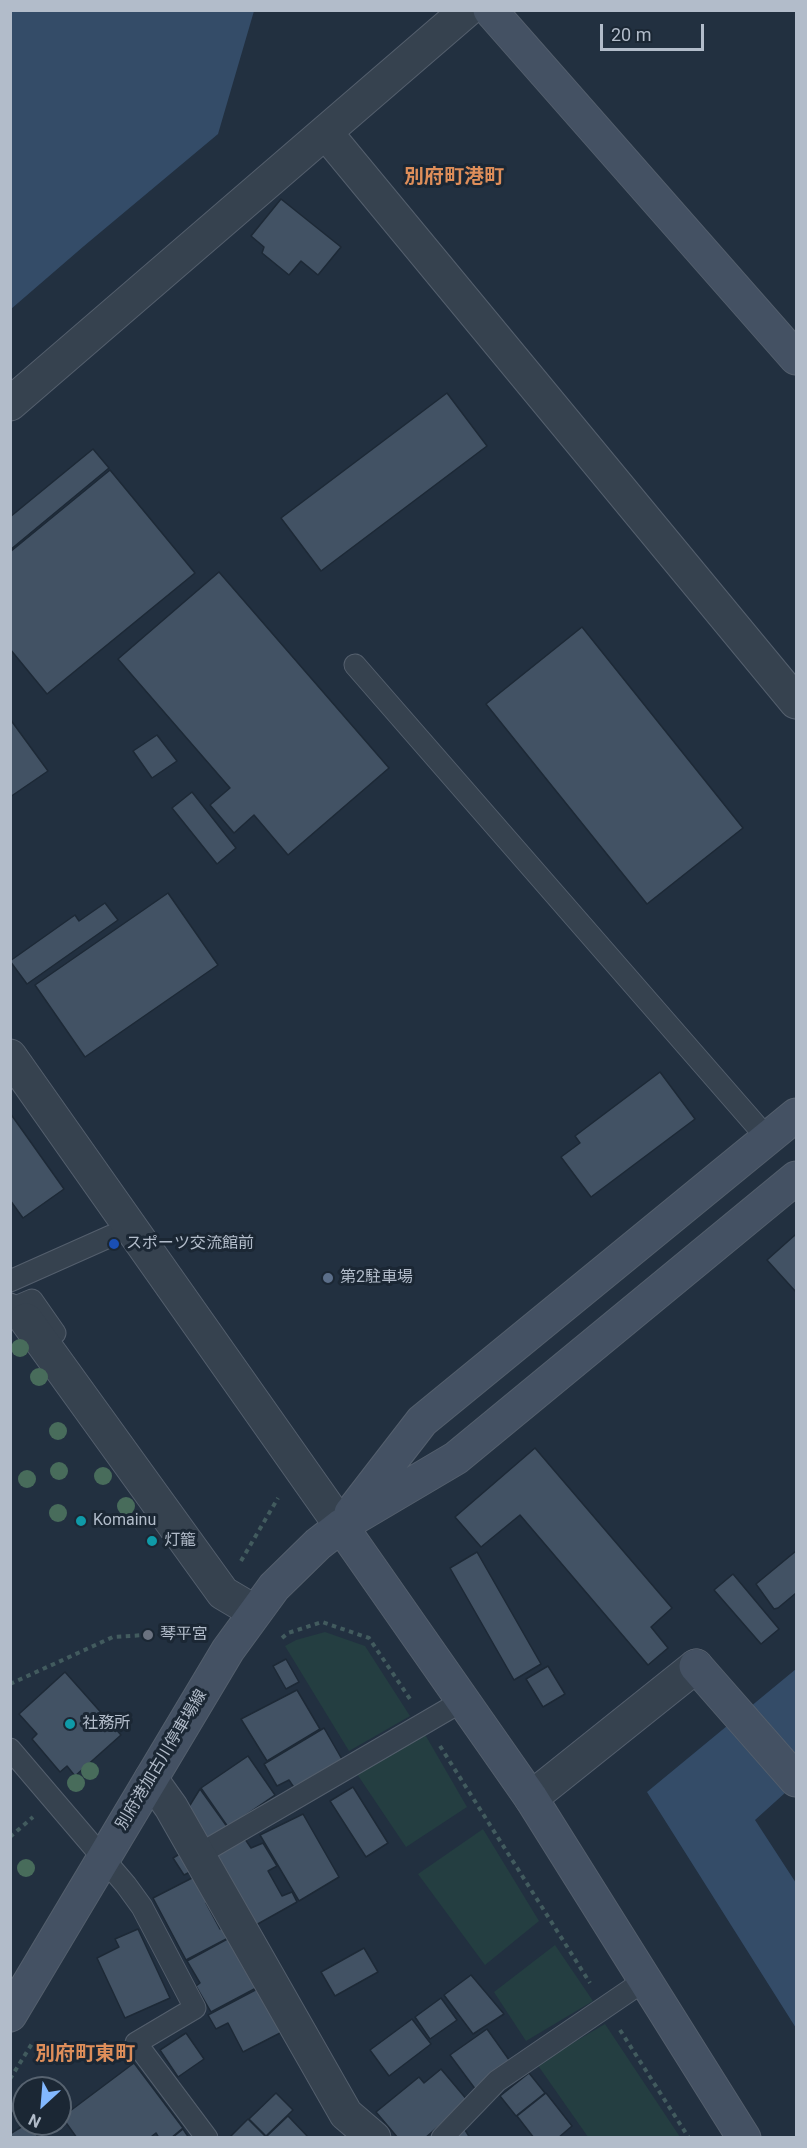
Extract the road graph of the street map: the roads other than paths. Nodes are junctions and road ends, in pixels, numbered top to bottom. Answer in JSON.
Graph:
{"nodes":[{"id":1,"x":467,"y":10,"type":"edge"},
{"id":2,"x":490,"y":10,"type":"edge"},
{"id":3,"x":326,"y":133,"type":"junction"},
{"id":4,"x":796,"y":358,"type":"edge"},
{"id":5,"x":10,"y":404,"type":"edge"},
{"id":6,"x":355,"y":665,"type":"dead end"},
{"id":7,"x":796,"y":702,"type":"edge"},
{"id":8,"x":10,"y":1056,"type":"edge"},
{"id":9,"x":796,"y":1115,"type":"edge"},
{"id":10,"x":768,"y":1139,"type":"junction"},
{"id":11,"x":796,"y":1170,"type":"edge"},
{"id":12,"x":796,"y":1178,"type":"edge"},
{"id":13,"x":111,"y":1236,"type":"dead end"},
{"id":14,"x":10,"y":1281,"type":"edge"},
{"id":15,"x":18,"y":1312,"type":"edge"},
{"id":16,"x":341,"y":1526,"type":"junction"},
{"id":17,"x":229,"y":1581,"type":"dead end"},
{"id":18,"x":255,"y":1612,"type":"junction"},
{"id":19,"x":464,"y":1700,"type":"junction"},
{"id":20,"x":10,"y":1749,"type":"edge"},
{"id":21,"x":151,"y":1779,"type":"junction"},
{"id":22,"x":796,"y":1780,"type":"edge"},
{"id":23,"x":531,"y":1798,"type":"junction"},
{"id":24,"x":198,"y":1854,"type":"junction"},
{"id":25,"x":103,"y":1859,"type":"junction"},
{"id":26,"x":645,"y":1980,"type":"junction"},
{"id":27,"x":10,"y":2015,"type":"edge"},
{"id":28,"x":207,"y":2138,"type":"edge"},
{"id":29,"x":374,"y":2138,"type":"edge"},
{"id":30,"x":442,"y":2138,"type":"edge"},
{"id":31,"x":744,"y":2138,"type":"edge"}],
"edges":[{"from":1,"to":3,"type":"street"},
{"from":2,"to":4,"type":"street"},
{"from":3,"to":5,"type":"street"},
{"from":3,"to":7,"type":"street"},
{"from":6,"to":10,"type":"lane"},
{"from":8,"to":16,"type":"street"},
{"from":9,"to":10,"type":"street"},
{"from":10,"to":11,"type":"street"},
{"from":10,"to":16,"type":"street"},
{"from":12,"to":16,"type":"street"},
{"from":13,"to":14,"type":"lane"},
{"from":15,"to":17,"type":"lane"},
{"from":15,"to":18,"type":"street"},
{"from":16,"to":18,"type":"street","name":"別府港加古川停車場線"},
{"from":16,"to":19,"type":"street"},
{"from":18,"to":21,"type":"street","name":"別府港加古川停車場線"},
{"from":19,"to":23,"type":"street"},
{"from":19,"to":24,"type":"lane"},
{"from":20,"to":25,"type":"lane"},
{"from":21,"to":24,"type":"street"},
{"from":21,"to":25,"type":"street","name":"別府港加古川停車場線"},
{"from":22,"to":23,"type":"street"},
{"from":23,"to":26,"type":"street"},
{"from":24,"to":29,"type":"street"},
{"from":25,"to":27,"type":"street","name":"別府港加古川停車場線"},
{"from":25,"to":28,"type":"lane"},
{"from":26,"to":30,"type":"lane"},
{"from":26,"to":31,"type":"street"}]}
